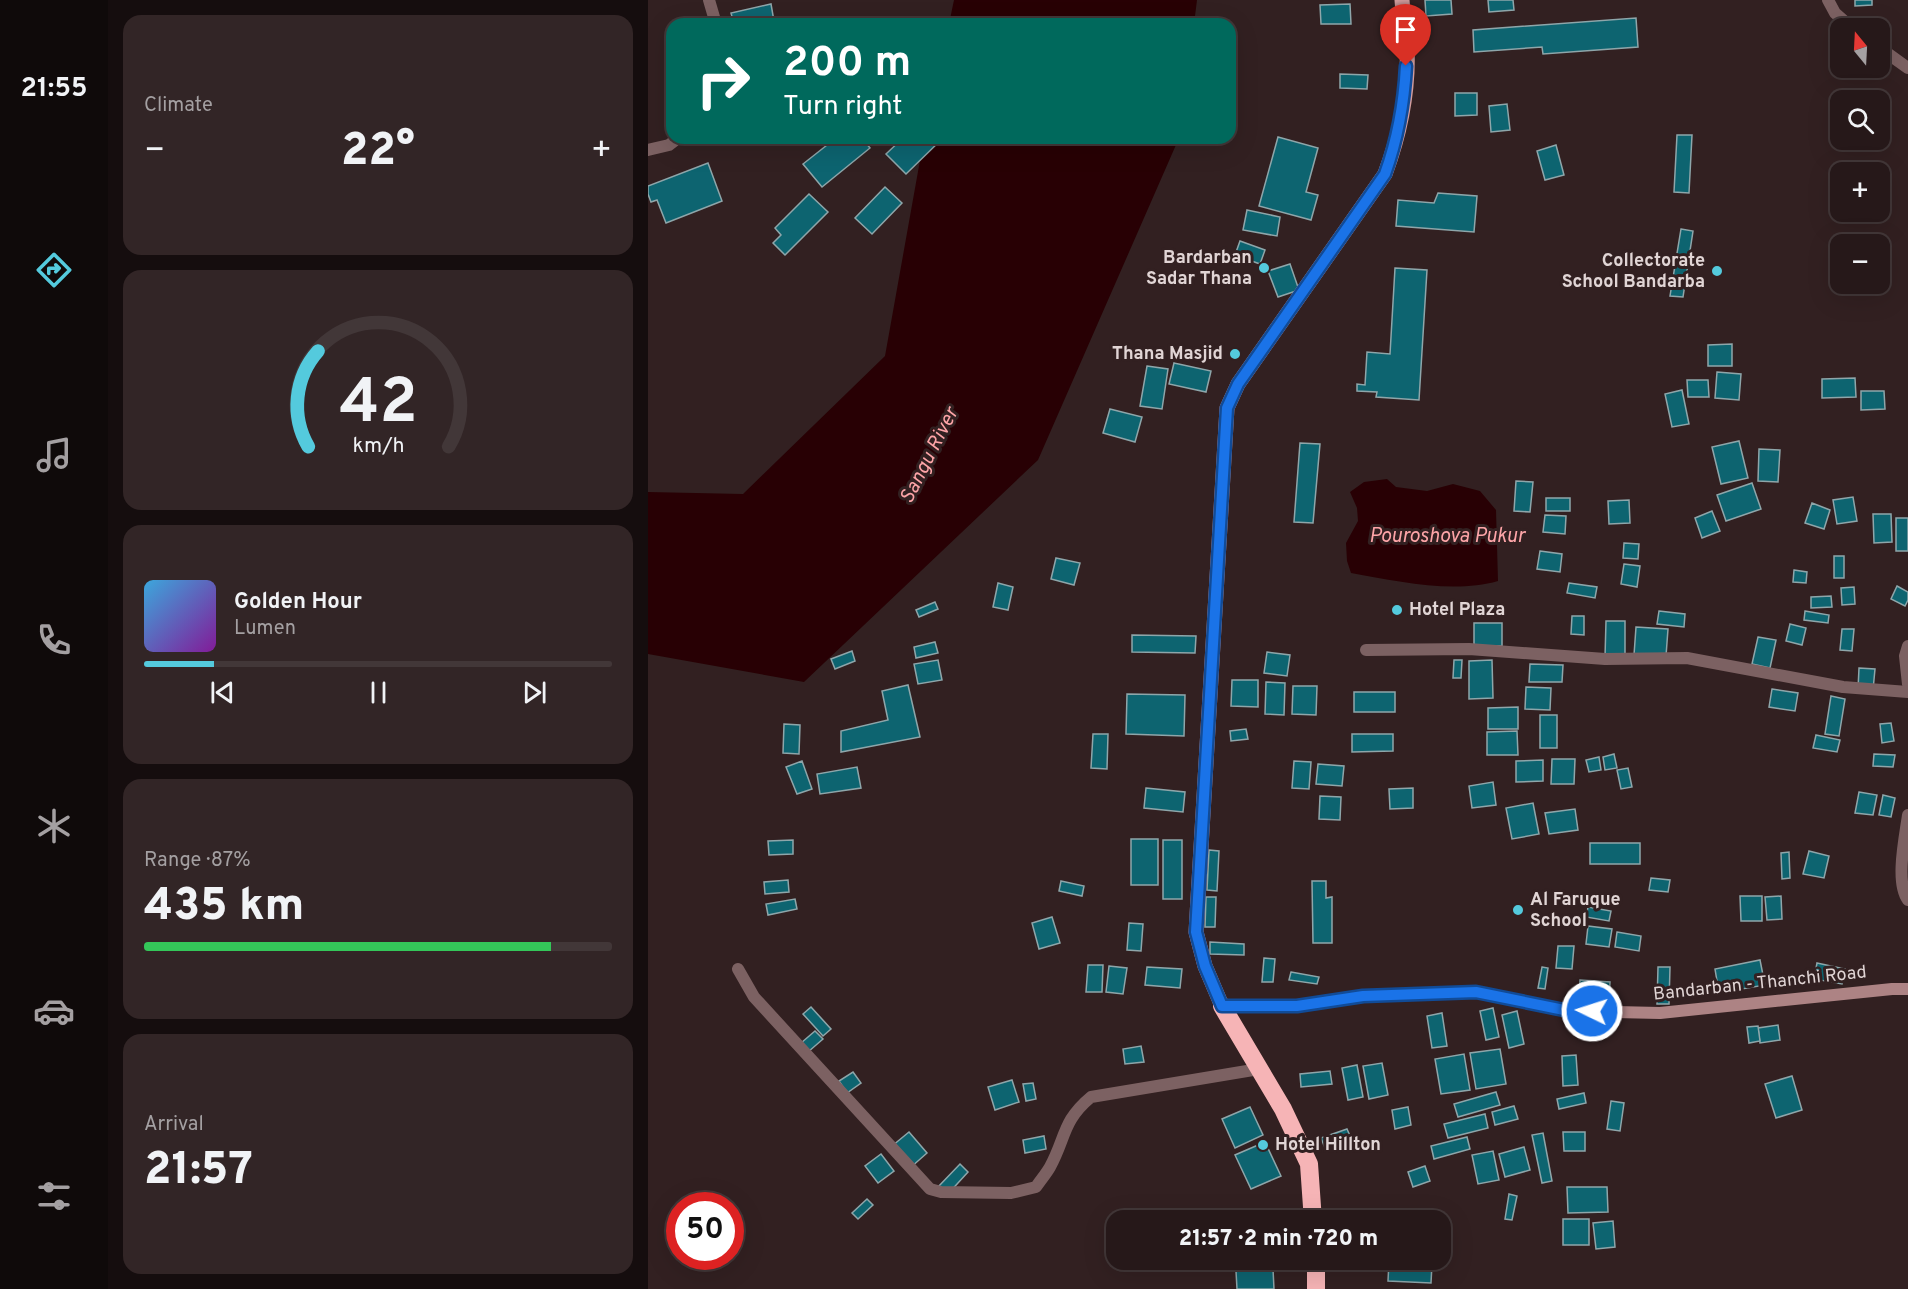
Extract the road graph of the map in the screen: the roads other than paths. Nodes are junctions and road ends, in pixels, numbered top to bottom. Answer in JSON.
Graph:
{"nodes":[{"id":1,"x":709,"y":0,"type":"edge"},
{"id":2,"x":1401,"y":0,"type":"edge"},
{"id":3,"x":1828,"y":0,"type":"edge"},
{"id":4,"x":714,"y":18,"type":"edge"},
{"id":5,"x":1841,"y":18,"type":"edge"},
{"id":6,"x":1890,"y":55,"type":"edge"},
{"id":7,"x":1908,"y":68,"type":"edge"},
{"id":8,"x":670,"y":144,"type":"edge"},
{"id":9,"x":648,"y":150,"type":"edge"},
{"id":10,"x":1908,"y":646,"type":"edge"},
{"id":11,"x":1366,"y":650,"type":"dead end"},
{"id":12,"x":1908,"y":684,"type":"edge"},
{"id":13,"x":1908,"y":692,"type":"edge"},
{"id":14,"x":1908,"y":815,"type":"edge"},
{"id":15,"x":1908,"y":900,"type":"edge"},
{"id":16,"x":738,"y":969,"type":"dead end"},
{"id":17,"x":1908,"y":989,"type":"edge"},
{"id":18,"x":1222,"y":1006,"type":"junction"},
{"id":19,"x":1259,"y":1069,"type":"junction"},
{"id":20,"x":1312,"y":1210,"type":"edge"},
{"id":21,"x":1316,"y":1270,"type":"edge"},
{"id":22,"x":1316,"y":1289,"type":"edge"}],
"edges":[{"from":1,"to":4,"type":"street"},
{"from":2,"to":18,"type":"main road"},
{"from":3,"to":5,"type":"street"},
{"from":6,"to":7,"type":"street"},
{"from":8,"to":9,"type":"street"},
{"from":10,"to":12,"type":"street"},
{"from":11,"to":13,"type":"street"},
{"from":14,"to":15,"type":"street"},
{"from":16,"to":19,"type":"street"},
{"from":17,"to":18,"type":"main road","name":"Bandarban - Thanchi Road"},
{"from":18,"to":19,"type":"highway"},
{"from":19,"to":20,"type":"highway"},
{"from":21,"to":22,"type":"highway"}]}
